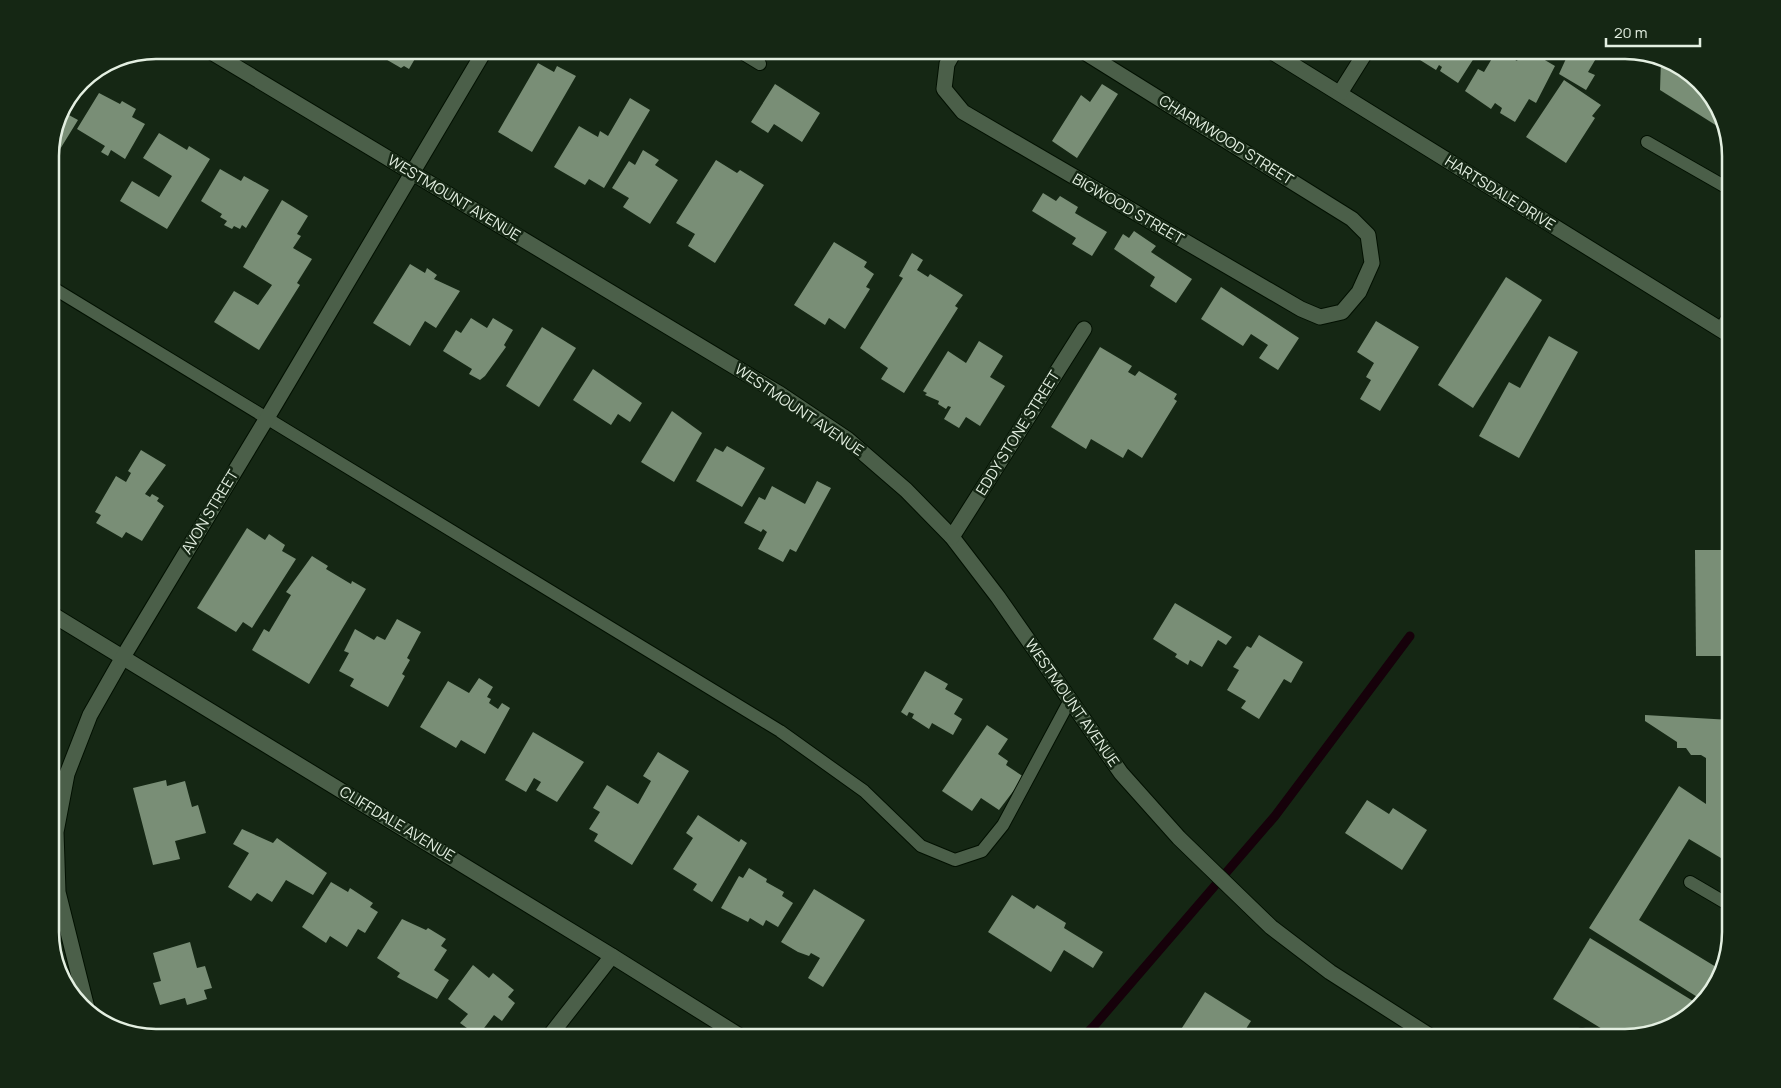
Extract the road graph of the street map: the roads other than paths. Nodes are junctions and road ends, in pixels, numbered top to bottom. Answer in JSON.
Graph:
{"nodes":[{"id":1,"x":223,"y":59,"type":"edge"},
{"id":2,"x":479,"y":59,"type":"edge"},
{"id":3,"x":752,"y":59,"type":"edge"},
{"id":4,"x":950,"y":59,"type":"edge"},
{"id":5,"x":1095,"y":59,"type":"edge"},
{"id":6,"x":1284,"y":59,"type":"edge"},
{"id":7,"x":1361,"y":59,"type":"edge"},
{"id":8,"x":760,"y":64,"type":"dead end"},
{"id":9,"x":1340,"y":93,"type":"junction"},
{"id":10,"x":1647,"y":142,"type":"dead end"},
{"id":11,"x":411,"y":173,"type":"junction"},
{"id":12,"x":1722,"y":185,"type":"edge"},
{"id":13,"x":59,"y":291,"type":"edge"},
{"id":14,"x":1320,"y":317,"type":"joint"},
{"id":15,"x":1084,"y":329,"type":"dead end"},
{"id":16,"x":1722,"y":331,"type":"edge"},
{"id":17,"x":267,"y":418,"type":"junction"},
{"id":18,"x":952,"y":537,"type":"junction"},
{"id":19,"x":59,"y":618,"type":"edge"},
{"id":20,"x":122,"y":656,"type":"junction"},
{"id":21,"x":1070,"y":700,"type":"junction"},
{"id":22,"x":59,"y":818,"type":"edge"},
{"id":23,"x":1690,"y":882,"type":"dead end"},
{"id":24,"x":59,"y":897,"type":"edge"},
{"id":25,"x":1722,"y":901,"type":"edge"},
{"id":26,"x":612,"y":956,"type":"junction"},
{"id":27,"x":77,"y":989,"type":"edge"},
{"id":28,"x":555,"y":1029,"type":"edge"},
{"id":29,"x":729,"y":1029,"type":"edge"},
{"id":30,"x":1419,"y":1029,"type":"edge"}],
"edges":[{"from":1,"to":11,"type":"street","name":"WESTMOUNT AVENUE"},
{"from":2,"to":11,"type":"street","name":"AVON STREET"},
{"from":3,"to":8,"type":"lane"},
{"from":4,"to":14,"type":"street","name":"BIGWOOD STREET"},
{"from":5,"to":14,"type":"street","name":"CHARMWOOD STREET"},
{"from":6,"to":9,"type":"street","name":"HARTSDALE DRIVE"},
{"from":7,"to":9,"type":"street"},
{"from":9,"to":16,"type":"street","name":"HARTSDALE DRIVE"},
{"from":10,"to":12,"type":"lane"},
{"from":11,"to":17,"type":"street","name":"AVON STREET"},
{"from":11,"to":18,"type":"street","name":"WESTMOUNT AVENUE"},
{"from":13,"to":17,"type":"lane"},
{"from":15,"to":18,"type":"street","name":"EDDY STONE STREET"},
{"from":17,"to":20,"type":"street","name":"AVON STREET"},
{"from":17,"to":21,"type":"lane"},
{"from":18,"to":21,"type":"street","name":"WESTMOUNT AVENUE"},
{"from":19,"to":20,"type":"street","name":"CLIFFDALE AVENUE"},
{"from":20,"to":22,"type":"street","name":"AVON STREET"},
{"from":20,"to":26,"type":"street","name":"CLIFFDALE AVENUE"},
{"from":21,"to":30,"type":"street","name":"WESTMOUNT AVENUE"},
{"from":23,"to":25,"type":"lane"},
{"from":24,"to":27,"type":"street","name":"AVON STREET"},
{"from":26,"to":28,"type":"street"},
{"from":26,"to":29,"type":"street","name":"CLIFFDALE AVENUE"}]}
